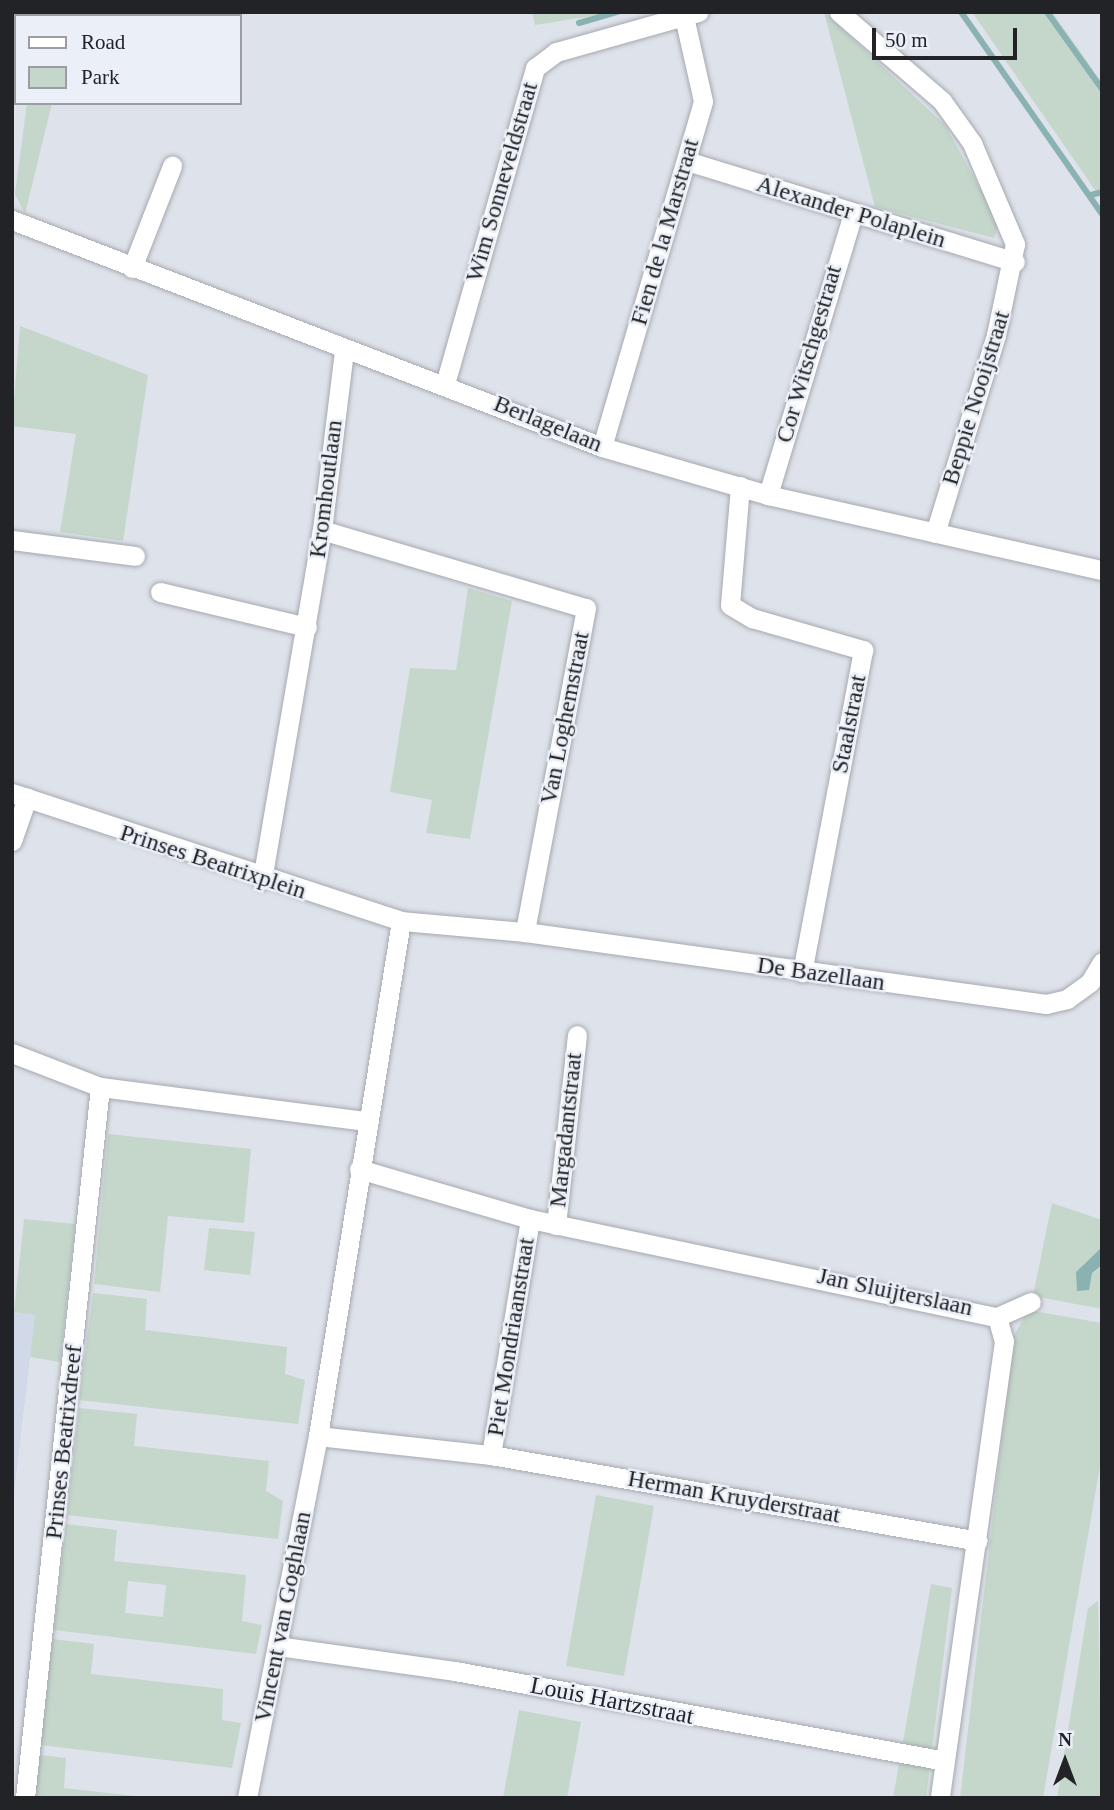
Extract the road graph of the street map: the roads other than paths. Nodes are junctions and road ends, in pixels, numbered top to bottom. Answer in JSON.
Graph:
{"nodes":[{"id":1,"x":839,"y":12,"type":"edge"},
{"id":2,"x":691,"y":14,"type":"edge"},
{"id":3,"x":687,"y":161,"type":"junction"},
{"id":4,"x":172,"y":166,"type":"dead end"},
{"id":5,"x":853,"y":214,"type":"junction"},
{"id":6,"x":12,"y":220,"type":"edge"},
{"id":7,"x":1015,"y":262,"type":"junction"},
{"id":8,"x":132,"y":268,"type":"junction"},
{"id":9,"x":344,"y":350,"type":"junction"},
{"id":10,"x":445,"y":384,"type":"junction"},
{"id":11,"x":602,"y":447,"type":"junction"},
{"id":12,"x":740,"y":486,"type":"junction"},
{"id":13,"x":768,"y":495,"type":"junction"},
{"id":14,"x":322,"y":530,"type":"junction"},
{"id":15,"x":935,"y":533,"type":"junction"},
{"id":16,"x":12,"y":540,"type":"edge"},
{"id":17,"x":135,"y":556,"type":"dead end"},
{"id":18,"x":1102,"y":570,"type":"edge"},
{"id":19,"x":160,"y":592,"type":"dead end"},
{"id":20,"x":307,"y":627,"type":"junction"},
{"id":21,"x":20,"y":796,"type":"edge"},
{"id":22,"x":12,"y":841,"type":"edge"},
{"id":23,"x":262,"y":880,"type":"junction"},
{"id":24,"x":401,"y":921,"type":"junction"},
{"id":25,"x":525,"y":932,"type":"junction"},
{"id":26,"x":1102,"y":962,"type":"edge"},
{"id":27,"x":802,"y":972,"type":"junction"},
{"id":28,"x":577,"y":1035,"type":"dead end"},
{"id":29,"x":12,"y":1053,"type":"edge"},
{"id":30,"x":100,"y":1087,"type":"junction"},
{"id":31,"x":367,"y":1121,"type":"junction"},
{"id":32,"x":359,"y":1169,"type":"junction"},
{"id":33,"x":530,"y":1219,"type":"junction"},
{"id":34,"x":556,"y":1225,"type":"junction"},
{"id":35,"x":1031,"y":1303,"type":"dead end"},
{"id":36,"x":998,"y":1317,"type":"junction"},
{"id":37,"x":318,"y":1436,"type":"junction"},
{"id":38,"x":491,"y":1455,"type":"junction"},
{"id":39,"x":977,"y":1541,"type":"junction"},
{"id":40,"x":277,"y":1646,"type":"junction"},
{"id":41,"x":946,"y":1761,"type":"junction"},
{"id":42,"x":25,"y":1798,"type":"edge"},
{"id":43,"x":247,"y":1798,"type":"edge"},
{"id":44,"x":940,"y":1798,"type":"edge"}],
"edges":[{"from":1,"to":7,"type":"street"},
{"from":2,"to":3,"type":"street","name":"Fien de la Marstraat"},
{"from":2,"to":10,"type":"street","name":"Wim Sonneveldstraat"},
{"from":3,"to":5,"type":"street","name":"Alexander Polaplein"},
{"from":3,"to":11,"type":"street","name":"Fien de la Marstraat"},
{"from":4,"to":8,"type":"street"},
{"from":5,"to":7,"type":"street","name":"Alexander Polaplein"},
{"from":5,"to":13,"type":"street","name":"Cor Witschgestraat"},
{"from":6,"to":8,"type":"street","name":"Berlagelaan"},
{"from":7,"to":15,"type":"street","name":"Beppie Nooijstraat"},
{"from":8,"to":9,"type":"street","name":"Berlagelaan"},
{"from":9,"to":10,"type":"street","name":"Berlagelaan"},
{"from":9,"to":14,"type":"street","name":"Kromhoutlaan"},
{"from":10,"to":11,"type":"street","name":"Berlagelaan"},
{"from":11,"to":12,"type":"street","name":"Berlagelaan"},
{"from":12,"to":13,"type":"street","name":"Berlagelaan"},
{"from":12,"to":27,"type":"street","name":"Staalstraat"},
{"from":13,"to":15,"type":"street","name":"Berlagelaan"},
{"from":14,"to":20,"type":"street","name":"Kromhoutlaan"},
{"from":14,"to":25,"type":"street","name":"Van Loghemstraat"},
{"from":15,"to":18,"type":"street","name":"Berlagelaan"},
{"from":16,"to":17,"type":"street"},
{"from":19,"to":20,"type":"street"},
{"from":20,"to":23,"type":"street","name":"Kromhoutlaan"},
{"from":21,"to":22,"type":"street","name":"Prinses Beatrixplein"},
{"from":21,"to":23,"type":"street","name":"Prinses Beatrixplein"},
{"from":23,"to":24,"type":"street","name":"Prinses Beatrixplein"},
{"from":24,"to":25,"type":"street","name":"Prinses Beatrixplein"},
{"from":24,"to":31,"type":"street"},
{"from":25,"to":27,"type":"street","name":"De Bazellaan"},
{"from":26,"to":27,"type":"street","name":"De Bazellaan"},
{"from":28,"to":34,"type":"street","name":"Margadantstraat"},
{"from":29,"to":30,"type":"street"},
{"from":30,"to":31,"type":"street"},
{"from":30,"to":42,"type":"street","name":"Prinses Beatrixdreef"},
{"from":31,"to":32,"type":"street"},
{"from":32,"to":33,"type":"street","name":"Jan Sluijterslaan"},
{"from":32,"to":37,"type":"street","name":"Vincent van Goghlaan"},
{"from":33,"to":34,"type":"street","name":"Jan Sluijterslaan"},
{"from":33,"to":38,"type":"street","name":"Piet Mondriaanstraat"},
{"from":34,"to":36,"type":"street","name":"Jan Sluijterslaan"},
{"from":35,"to":36,"type":"street"},
{"from":36,"to":39,"type":"street","name":"Jan Sluijterslaan"},
{"from":37,"to":38,"type":"street"},
{"from":37,"to":40,"type":"street","name":"Vincent van Goghlaan"},
{"from":38,"to":39,"type":"street","name":"Herman Kruyderstraat"},
{"from":39,"to":41,"type":"street","name":"Jan Sluijterslaan"},
{"from":40,"to":41,"type":"street","name":"Louis Hartzstraat"},
{"from":40,"to":43,"type":"street","name":"Vincent van Goghlaan"},
{"from":41,"to":44,"type":"street","name":"Jan Sluijterslaan"}]}
